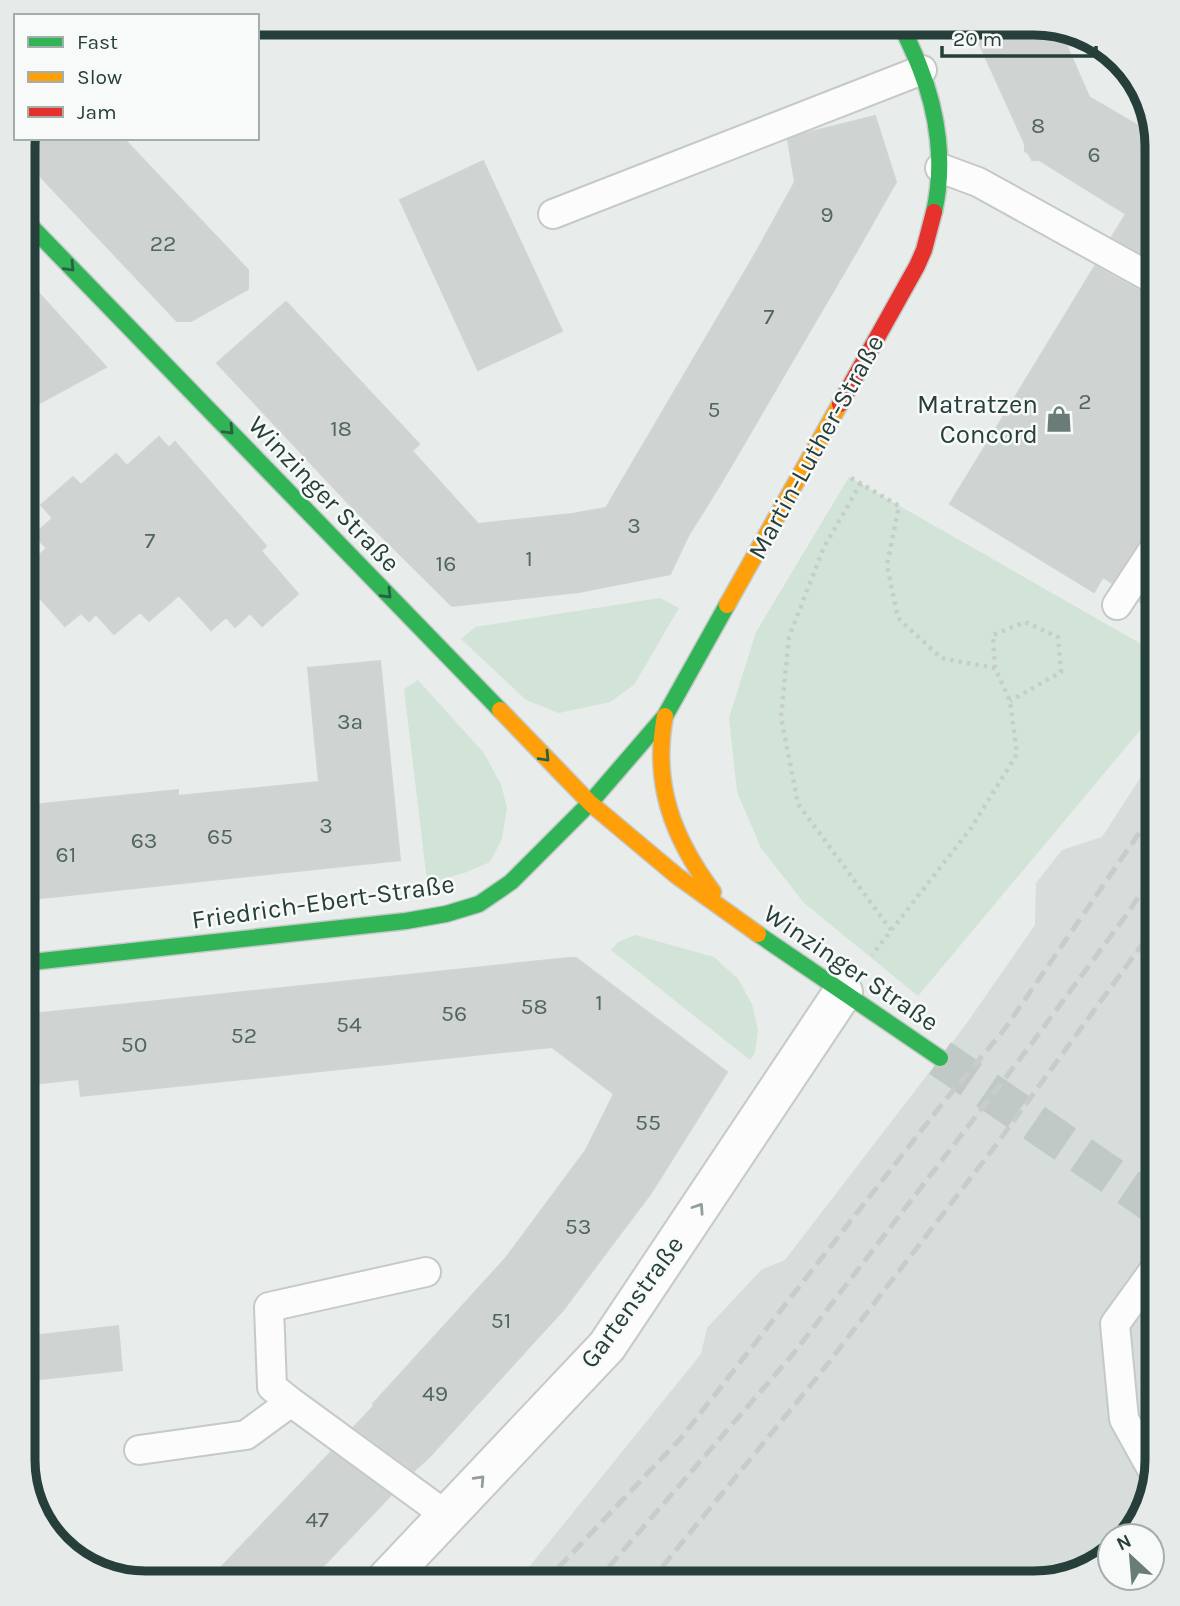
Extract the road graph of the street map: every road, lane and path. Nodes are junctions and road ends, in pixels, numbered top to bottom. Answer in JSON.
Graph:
{"nodes":[{"id":1,"x":906,"y":35,"type":"edge"},
{"id":2,"x":922,"y":70,"type":"junction"},
{"id":3,"x":940,"y":168,"type":"junction"},
{"id":4,"x":553,"y":214,"type":"dead end"},
{"id":5,"x":35,"y":230,"type":"edge"},
{"id":6,"x":1145,"y":274,"type":"edge"},
{"id":7,"x":812,"y":454,"type":"junction"},
{"id":8,"x":861,"y":483,"type":"junction"},
{"id":9,"x":1145,"y":562,"type":"edge"},
{"id":10,"x":1117,"y":605,"type":"dead end"},
{"id":11,"x":995,"y":668,"type":"junction"},
{"id":12,"x":1010,"y":701,"type":"junction"},
{"id":13,"x":665,"y":716,"type":"junction"},
{"id":14,"x":590,"y":803,"type":"junction"},
{"id":15,"x":734,"y":918,"type":"junction"},
{"id":16,"x":892,"y":930,"type":"junction"},
{"id":17,"x":35,"y":962,"type":"edge"},
{"id":18,"x":843,"y":992,"type":"junction"},
{"id":19,"x":940,"y":1058,"type":"tunnel mouth"},
{"id":20,"x":426,"y":1272,"type":"dead end"},
{"id":21,"x":1145,"y":1283,"type":"edge"},
{"id":22,"x":291,"y":1402,"type":"junction"},
{"id":23,"x":139,"y":1450,"type":"dead end"},
{"id":24,"x":1145,"y":1457,"type":"edge"},
{"id":25,"x":447,"y":1516,"type":"junction"},
{"id":26,"x":394,"y":1571,"type":"edge"}],
"edges":[{"from":1,"to":2,"type":"street","name":"Martin-Luther-Straße"},
{"from":2,"to":3,"type":"street","name":"Martin-Luther-Straße"},
{"from":2,"to":4,"type":"lane"},
{"from":3,"to":6,"type":"lane"},
{"from":3,"to":7,"type":"street","name":"Martin-Luther-Straße"},
{"from":5,"to":14,"type":"street","name":"Winzinger Straße","one_way":true},
{"from":7,"to":8,"type":"path"},
{"from":7,"to":13,"type":"street","name":"Martin-Luther-Straße"},
{"from":8,"to":11,"type":"path"},
{"from":8,"to":16,"type":"path"},
{"from":9,"to":10,"type":"lane"},
{"from":11,"to":12,"type":"path"},
{"from":11,"to":12,"type":"path"},
{"from":12,"to":16,"type":"path"},
{"from":13,"to":14,"type":"street","name":"Martin-Luther-Straße"},
{"from":13,"to":15,"type":"street","name":"Martin-Luther-Straße"},
{"from":14,"to":15,"type":"street"},
{"from":14,"to":17,"type":"street","name":"Friedrich-Ebert-Straße"},
{"from":15,"to":18,"type":"street","name":"Winzinger Straße"},
{"from":16,"to":18,"type":"path"},
{"from":18,"to":19,"type":"street","name":"Winzinger Straße"},
{"from":25,"to":18,"type":"street","name":"Gartenstraße","one_way":true},
{"from":20,"to":22,"type":"lane"},
{"from":21,"to":24,"type":"lane"},
{"from":22,"to":23,"type":"lane"},
{"from":22,"to":25,"type":"lane"},
{"from":25,"to":26,"type":"street","name":"Gartenstraße"}]}
